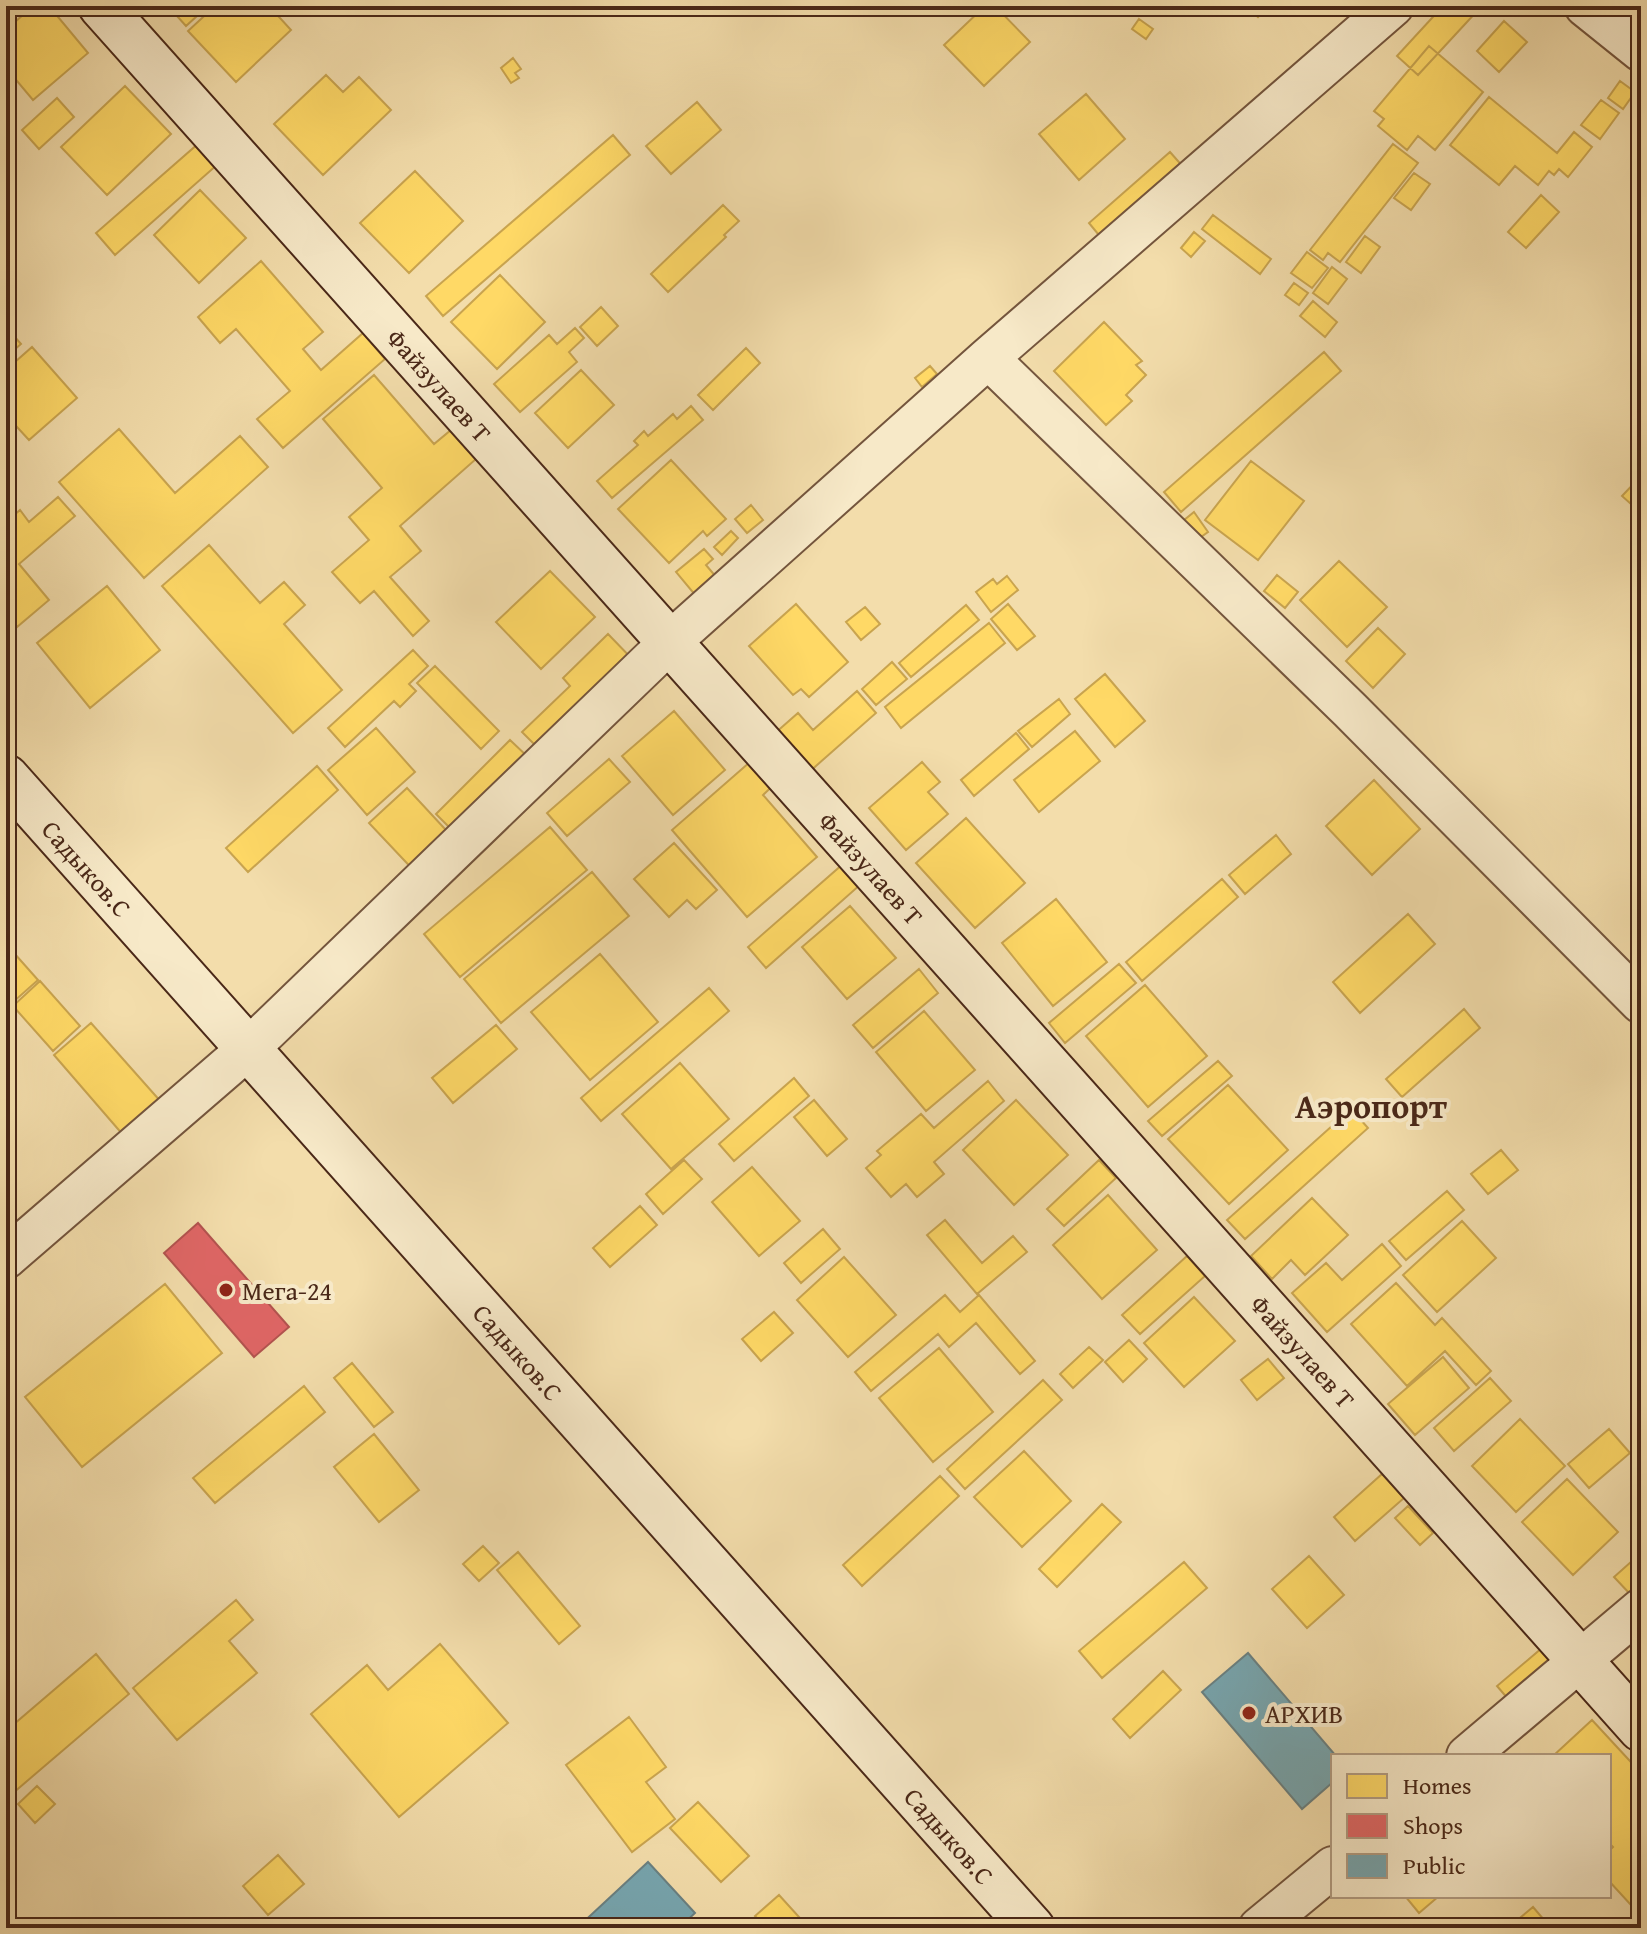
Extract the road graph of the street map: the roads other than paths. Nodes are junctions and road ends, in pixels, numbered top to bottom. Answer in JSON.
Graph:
{"nodes":[{"id":1,"x":101,"y":6,"type":"edge"},
{"id":2,"x":1393,"y":6,"type":"edge"},
{"id":3,"x":1585,"y":6,"type":"edge"},
{"id":4,"x":1641,"y":51,"type":"edge"},
{"id":5,"x":988,"y":358,"type":"junction"},
{"id":6,"x":670,"y":642,"type":"junction"},
{"id":7,"x":6,"y":777,"type":"edge"},
{"id":8,"x":1641,"y":1003,"type":"edge"},
{"id":9,"x":248,"y":1049,"type":"junction"},
{"id":10,"x":6,"y":1258,"type":"edge"},
{"id":11,"x":1641,"y":1609,"type":"edge"},
{"id":12,"x":1580,"y":1662,"type":"junction"},
{"id":13,"x":1641,"y":1729,"type":"edge"},
{"id":14,"x":1469,"y":1754,"type":"edge"},
{"id":15,"x":1331,"y":1869,"type":"edge"},
{"id":16,"x":1032,"y":1928,"type":"edge"},
{"id":17,"x":1259,"y":1928,"type":"edge"}],
"edges":[{"from":1,"to":6,"type":"street","name":"Файзулаев Т"},
{"from":2,"to":5,"type":"street"},
{"from":3,"to":4,"type":"street"},
{"from":5,"to":6,"type":"street"},
{"from":5,"to":8,"type":"street"},
{"from":6,"to":9,"type":"street"},
{"from":6,"to":12,"type":"street","name":"Файзулаев Т"},
{"from":7,"to":9,"type":"street","name":"Садыков.С"},
{"from":9,"to":10,"type":"street"},
{"from":9,"to":16,"type":"street","name":"Садыков.С"},
{"from":11,"to":12,"type":"street"},
{"from":12,"to":13,"type":"street","name":"Файзулаев Т"},
{"from":12,"to":14,"type":"street"},
{"from":15,"to":17,"type":"street"}]}
